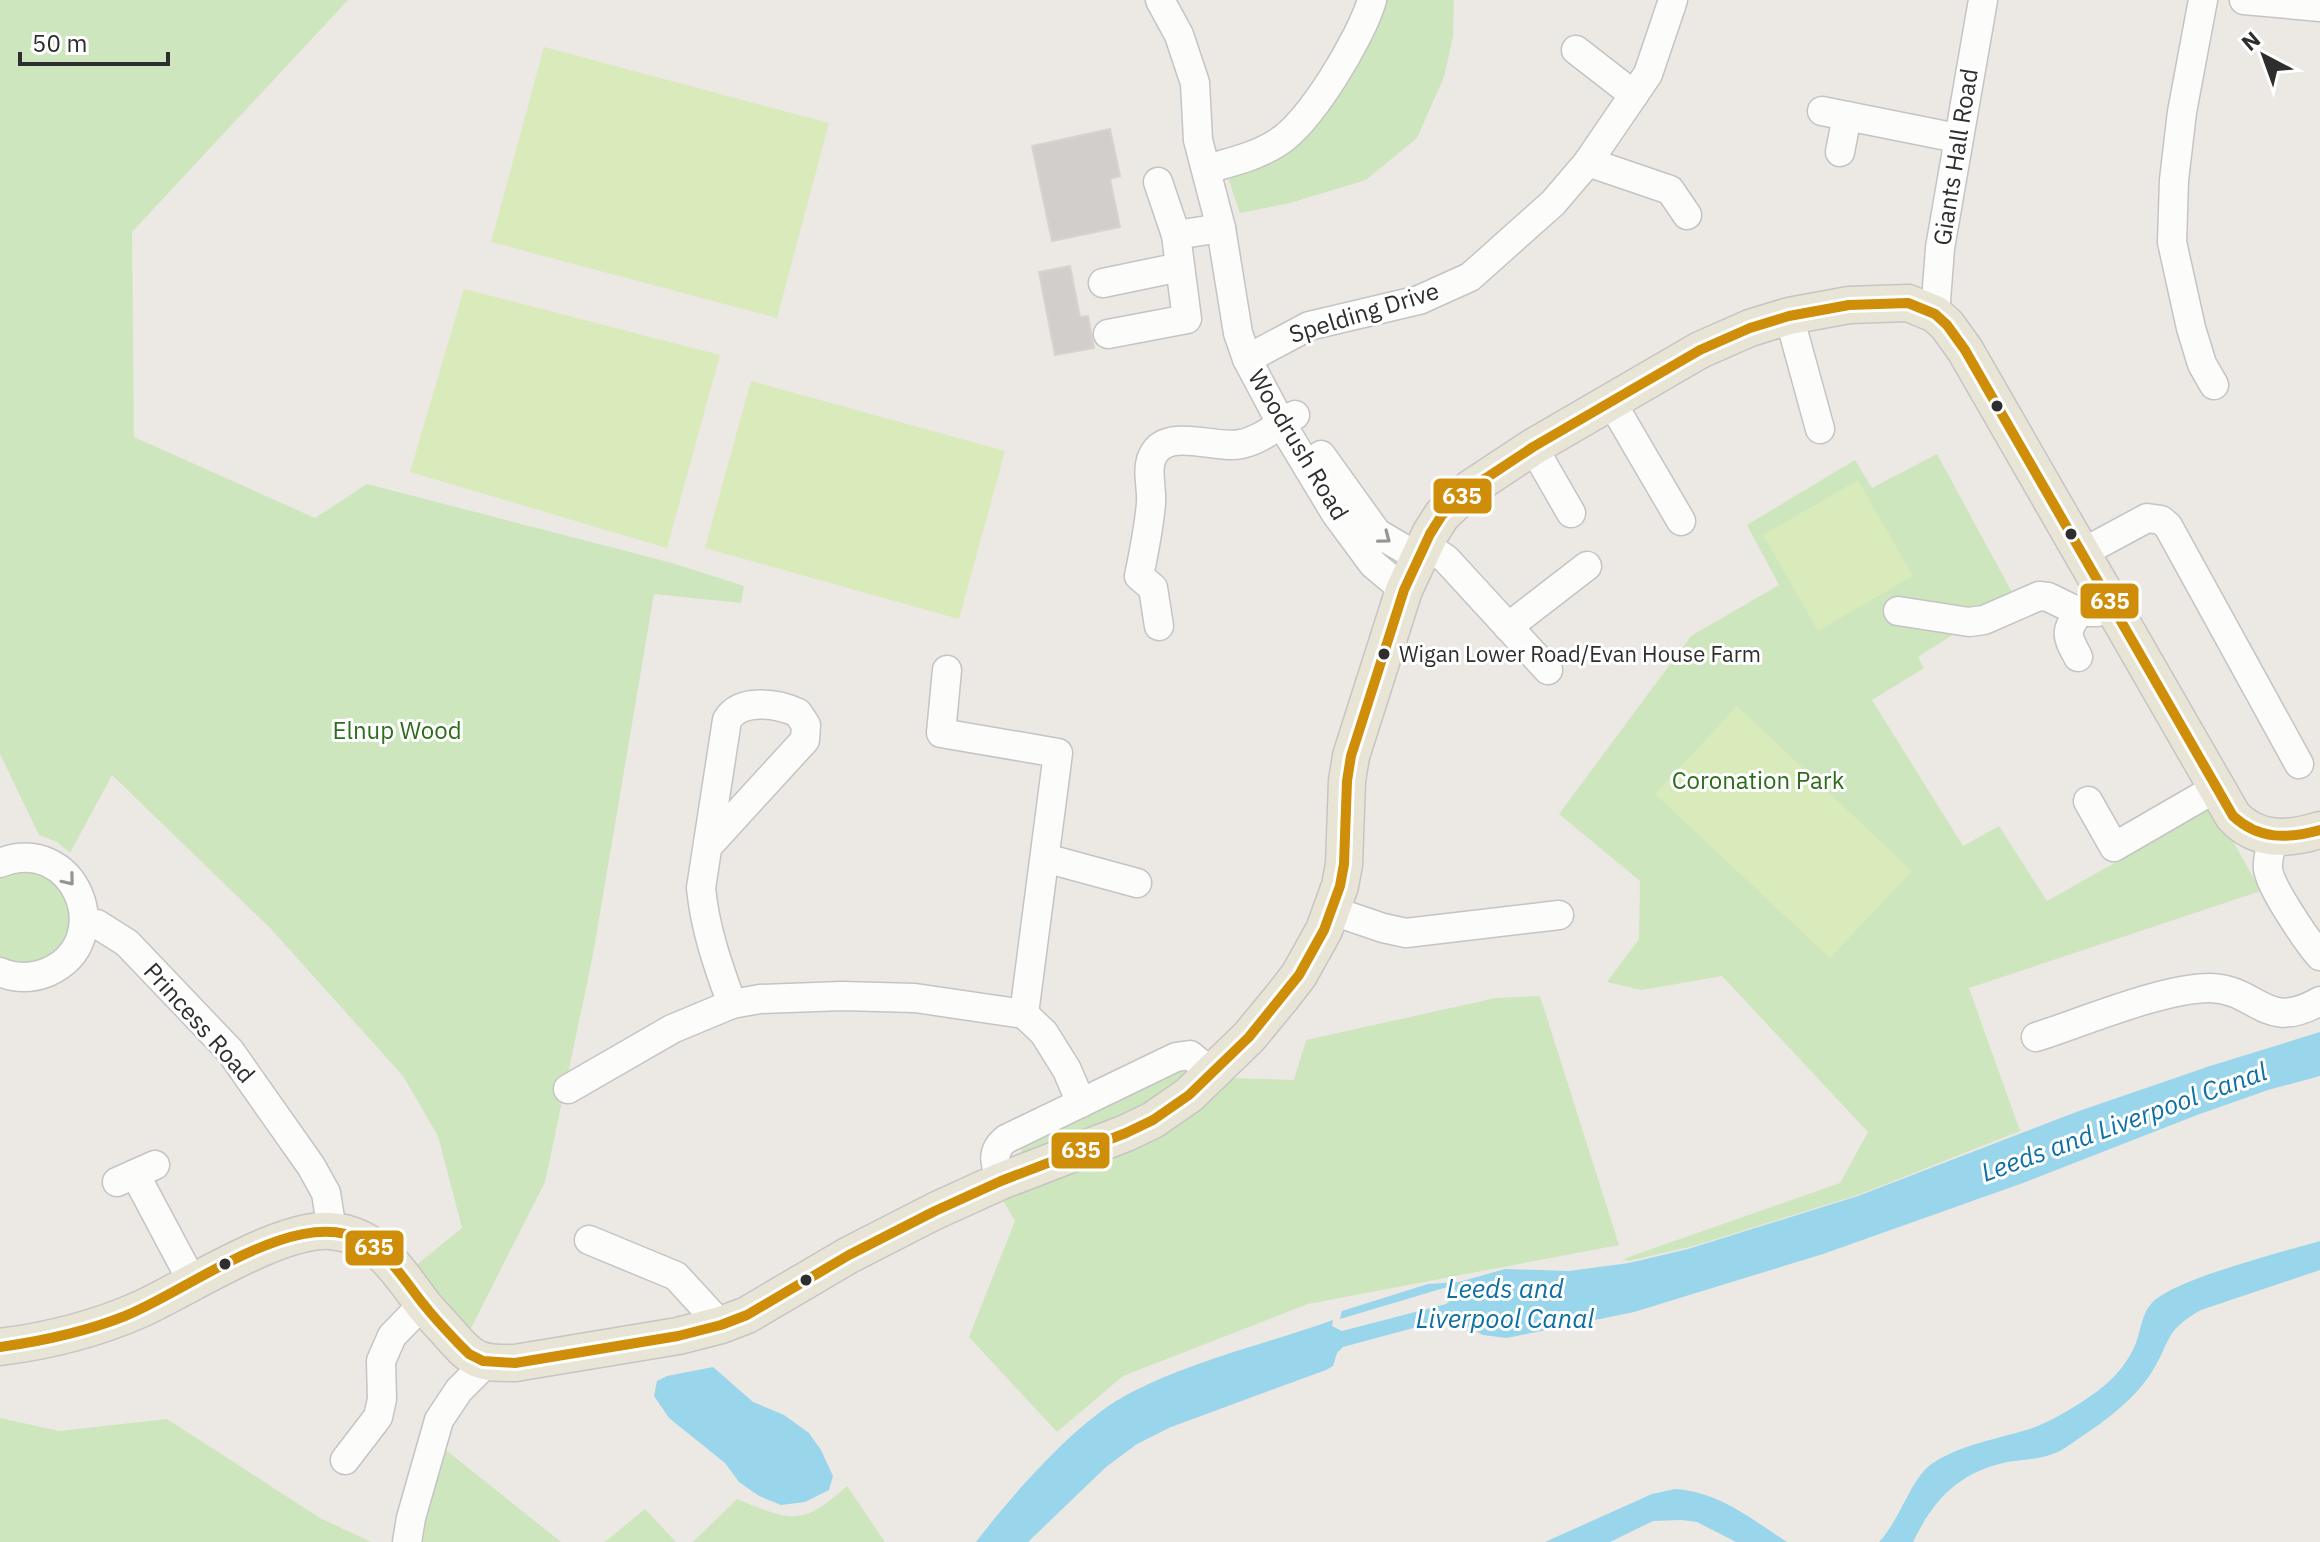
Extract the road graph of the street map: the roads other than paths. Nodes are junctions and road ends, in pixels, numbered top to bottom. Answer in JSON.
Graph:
{"nodes":[{"id":1,"x":1160,"y":0,"type":"edge"},
{"id":2,"x":1372,"y":0,"type":"edge"},
{"id":3,"x":1673,"y":0,"type":"edge"},
{"id":4,"x":1983,"y":0,"type":"edge"},
{"id":5,"x":2203,"y":0,"type":"edge"},
{"id":6,"x":2244,"y":0,"type":"edge"},
{"id":7,"x":2320,"y":7,"type":"edge"},
{"id":8,"x":1576,"y":50,"type":"dead end"},
{"id":9,"x":1634,"y":95,"type":"junction"},
{"id":10,"x":1957,"y":138,"type":"junction"},
{"id":11,"x":1840,"y":152,"type":"dead end"},
{"id":12,"x":1588,"y":162,"type":"junction"},
{"id":13,"x":1207,"y":169,"type":"junction"},
{"id":14,"x":1158,"y":182,"type":"dead end"},
{"id":15,"x":1687,"y":215,"type":"dead end"},
{"id":16,"x":1221,"y":228,"type":"junction"},
{"id":17,"x":1176,"y":235,"type":"junction"},
{"id":18,"x":1180,"y":267,"type":"junction"},
{"id":19,"x":1103,"y":283,"type":"dead end"},
{"id":20,"x":1935,"y":314,"type":"junction"},
{"id":21,"x":1789,"y":316,"type":"junction"},
{"id":22,"x":1108,"y":334,"type":"dead end"},
{"id":23,"x":1254,"y":354,"type":"junction"},
{"id":24,"x":2214,"y":385,"type":"dead end"},
{"id":25,"x":1612,"y":403,"type":"junction"},
{"id":26,"x":1288,"y":419,"type":"junction"},
{"id":27,"x":1820,"y":429,"type":"dead end"},
{"id":28,"x":1533,"y":447,"type":"junction"},
{"id":29,"x":1571,"y":513,"type":"dead end"},
{"id":30,"x":1681,"y":521,"type":"dead end"},
{"id":31,"x":1421,"y":550,"type":"junction"},
{"id":32,"x":2082,"y":553,"type":"junction"},
{"id":33,"x":1587,"y":566,"type":"dead end"},
{"id":34,"x":1404,"y":590,"type":"junction"},
{"id":35,"x":2096,"y":609,"type":"junction"},
{"id":36,"x":1898,"y":611,"type":"dead end"},
{"id":37,"x":1159,"y":626,"type":"dead end"},
{"id":38,"x":1508,"y":627,"type":"junction"},
{"id":39,"x":2078,"y":657,"type":"dead end"},
{"id":40,"x":947,"y":670,"type":"dead end"},
{"id":41,"x":1549,"y":670,"type":"dead end"},
{"id":42,"x":2299,"y":764,"type":"dead end"},
{"id":43,"x":2216,"y":788,"type":"junction"},
{"id":44,"x":2088,"y":801,"type":"dead end"},
{"id":45,"x":2320,"y":830,"type":"edge"},
{"id":46,"x":2274,"y":838,"type":"junction"},
{"id":47,"x":709,"y":845,"type":"junction"},
{"id":48,"x":1045,"y":858,"type":"junction"},
{"id":49,"x":0,"y":863,"type":"edge"},
{"id":50,"x":1137,"y":883,"type":"dead end"},
{"id":51,"x":1548,"y":910,"type":"dead end"},
{"id":52,"x":1333,"y":911,"type":"junction"},
{"id":53,"x":84,"y":924,"type":"junction"},
{"id":54,"x":2315,"y":942,"type":"edge"},
{"id":55,"x":1,"y":977,"type":"edge"},
{"id":56,"x":2320,"y":1001,"type":"edge"},
{"id":57,"x":732,"y":1004,"type":"junction"},
{"id":58,"x":1024,"y":1014,"type":"junction"},
{"id":59,"x":2036,"y":1037,"type":"dead end"},
{"id":60,"x":1212,"y":1073,"type":"junction"},
{"id":61,"x":568,"y":1089,"type":"dead end"},
{"id":62,"x":1081,"y":1103,"type":"junction"},
{"id":63,"x":136,"y":1174,"type":"dead end"},
{"id":64,"x":1001,"y":1181,"type":"junction"},
{"id":65,"x":332,"y":1231,"type":"junction"},
{"id":66,"x":589,"y":1240,"type":"dead end"},
{"id":67,"x":193,"y":1283,"type":"junction"},
{"id":68,"x":423,"y":1304,"type":"junction"},
{"id":69,"x":721,"y":1325,"type":"junction"},
{"id":70,"x":0,"y":1347,"type":"edge"},
{"id":71,"x":487,"y":1362,"type":"junction"},
{"id":72,"x":345,"y":1460,"type":"dead end"},
{"id":73,"x":407,"y":1542,"type":"edge"}],
"edges":[{"from":1,"to":13,"type":"street"},
{"from":2,"to":13,"type":"street"},
{"from":3,"to":9,"type":"street","name":"Spelding Drive"},
{"from":4,"to":10,"type":"street","name":"Giants Hall Road"},
{"from":5,"to":24,"type":"street"},
{"from":6,"to":7,"type":"street"},
{"from":8,"to":9,"type":"street"},
{"from":9,"to":12,"type":"street","name":"Spelding Drive"},
{"from":10,"to":11,"type":"street"},
{"from":10,"to":20,"type":"street","name":"Giants Hall Road"},
{"from":12,"to":15,"type":"street"},
{"from":12,"to":23,"type":"street","name":"Spelding Drive"},
{"from":13,"to":16,"type":"street","name":"Woodrush Road"},
{"from":14,"to":17,"type":"street"},
{"from":16,"to":17,"type":"street"},
{"from":16,"to":23,"type":"street","name":"Woodrush Road"},
{"from":17,"to":18,"type":"street"},
{"from":18,"to":19,"type":"street"},
{"from":18,"to":22,"type":"street"},
{"from":20,"to":21,"type":"main road"},
{"from":20,"to":32,"type":"main road"},
{"from":21,"to":25,"type":"main road"},
{"from":21,"to":27,"type":"street"},
{"from":23,"to":26,"type":"street","name":"Woodrush Road"},
{"from":25,"to":28,"type":"main road"},
{"from":25,"to":30,"type":"street"},
{"from":26,"to":31,"type":"street","name":"Woodrush Road","one_way":true},
{"from":26,"to":34,"type":"street","name":"Woodrush Road"},
{"from":26,"to":37,"type":"street"},
{"from":28,"to":29,"type":"street"},
{"from":28,"to":31,"type":"main road"},
{"from":31,"to":34,"type":"main road"},
{"from":31,"to":38,"type":"street","name":"Woodrush Road"},
{"from":32,"to":35,"type":"main road"},
{"from":32,"to":42,"type":"street"},
{"from":33,"to":38,"type":"street"},
{"from":34,"to":52,"type":"main road"},
{"from":35,"to":36,"type":"street"},
{"from":35,"to":39,"type":"street"},
{"from":35,"to":43,"type":"main road"},
{"from":38,"to":41,"type":"street","name":"Woodrush Road"},
{"from":40,"to":48,"type":"street"},
{"from":43,"to":44,"type":"street"},
{"from":43,"to":46,"type":"main road"},
{"from":45,"to":46,"type":"main road"},
{"from":46,"to":54,"type":"street"},
{"from":47,"to":47,"type":"street"},
{"from":47,"to":57,"type":"street"},
{"from":48,"to":50,"type":"street"},
{"from":48,"to":58,"type":"street"},
{"from":49,"to":53,"type":"street","one_way":true},
{"from":51,"to":52,"type":"street"},
{"from":52,"to":60,"type":"main road"},
{"from":53,"to":55,"type":"street"},
{"from":53,"to":65,"type":"street","name":"Princess Road"},
{"from":56,"to":59,"type":"street"},
{"from":57,"to":58,"type":"street"},
{"from":57,"to":61,"type":"street"},
{"from":58,"to":62,"type":"street"},
{"from":60,"to":62,"type":"street"},
{"from":60,"to":64,"type":"main road"},
{"from":62,"to":64,"type":"street"},
{"from":63,"to":67,"type":"street"},
{"from":64,"to":69,"type":"main road"},
{"from":65,"to":67,"type":"main road"},
{"from":65,"to":68,"type":"main road"},
{"from":66,"to":69,"type":"street"},
{"from":67,"to":70,"type":"main road"},
{"from":68,"to":71,"type":"main road"},
{"from":68,"to":72,"type":"street"},
{"from":69,"to":71,"type":"main road"},
{"from":71,"to":73,"type":"street"}]}
